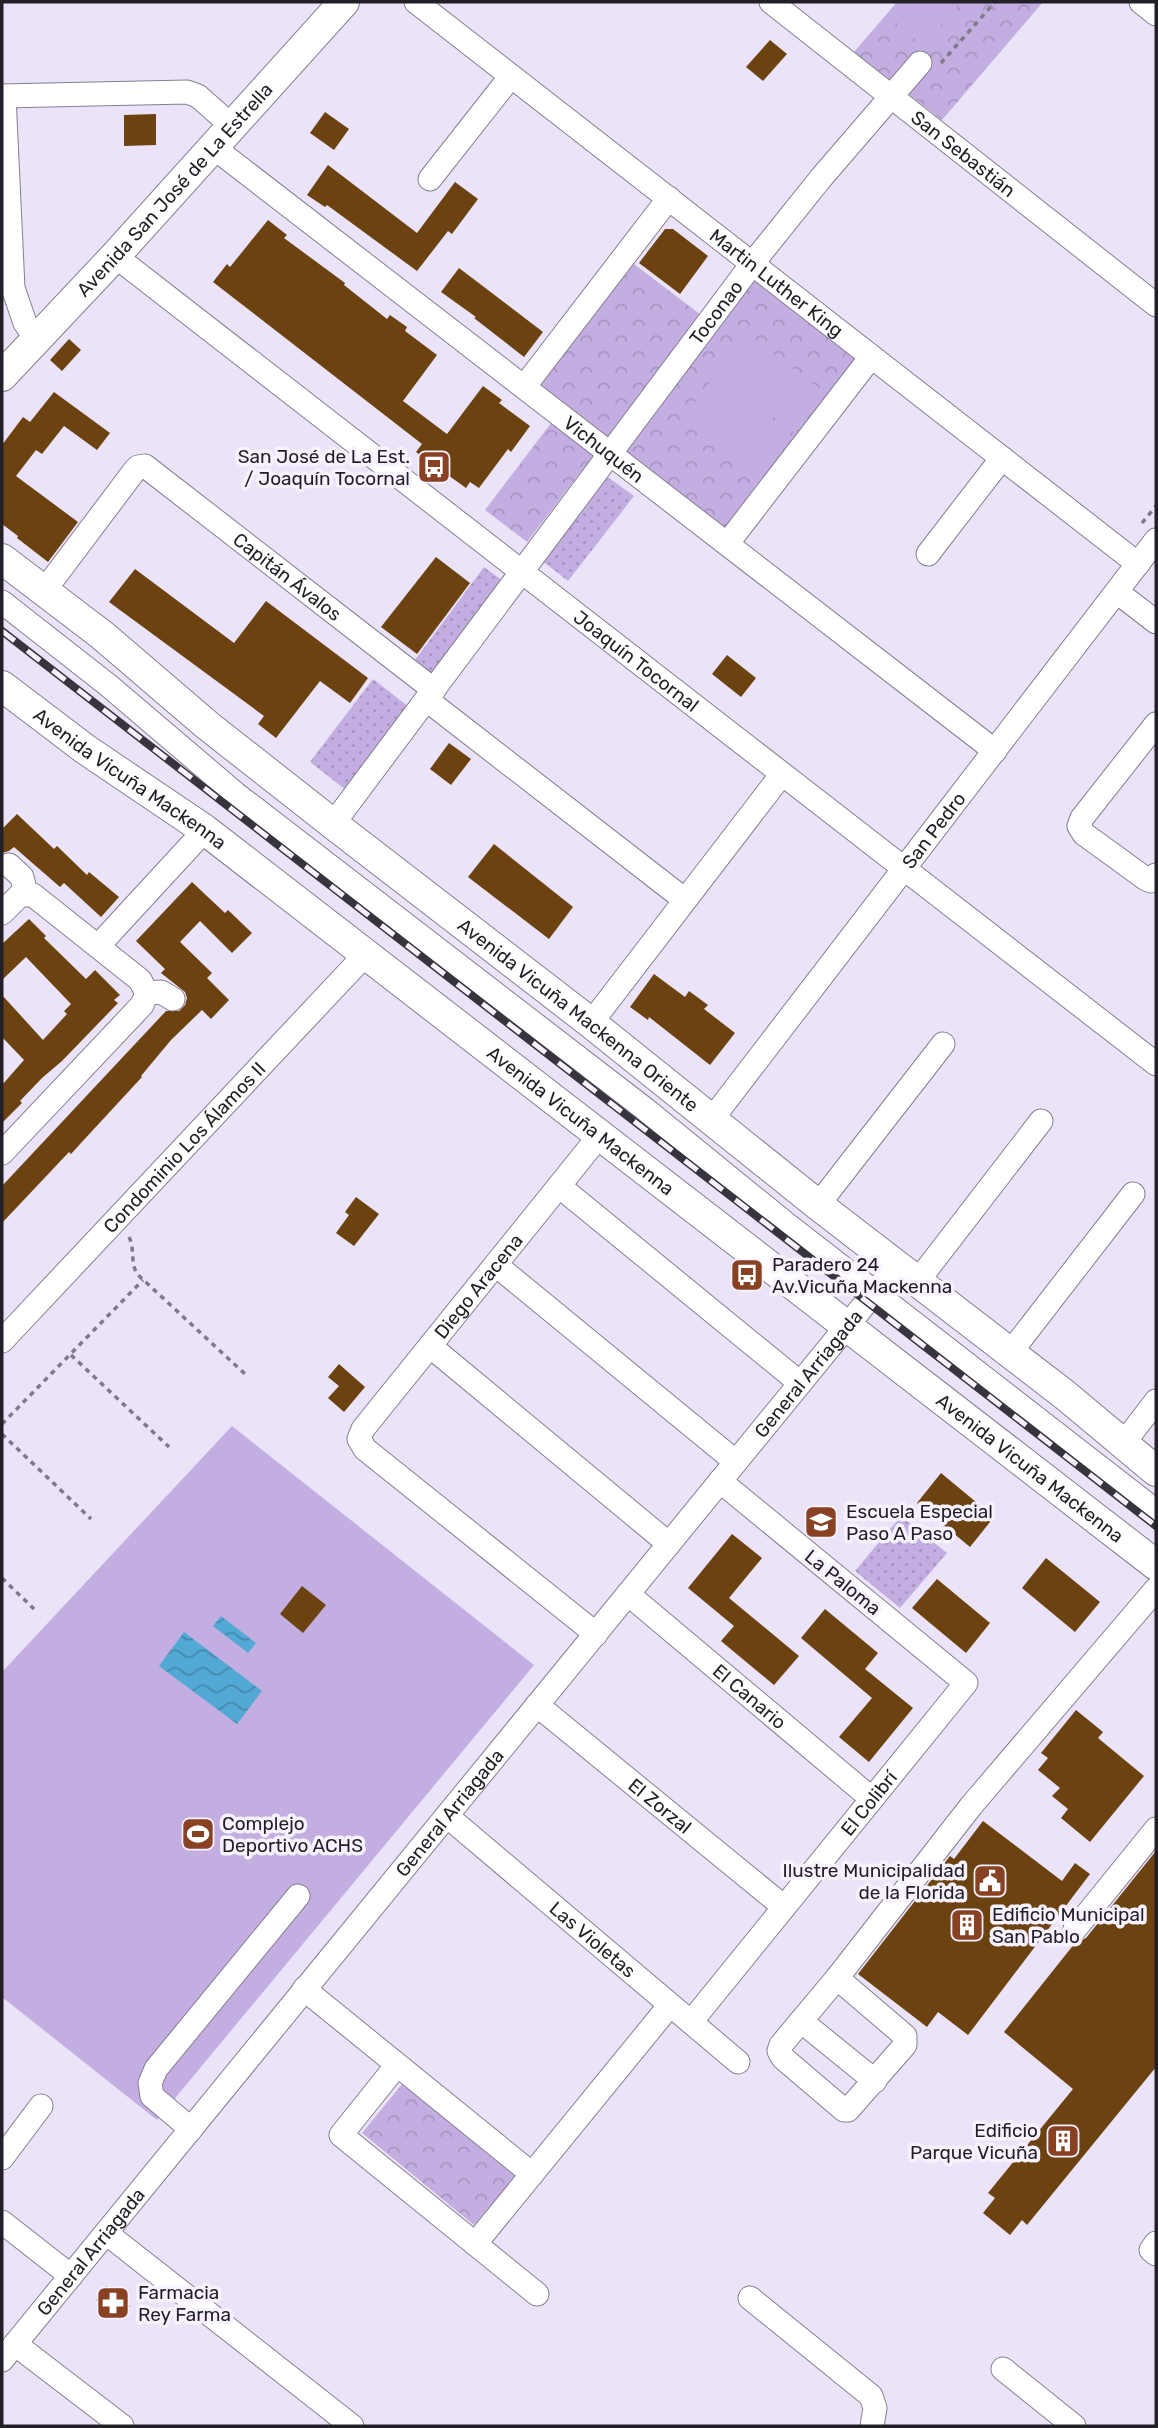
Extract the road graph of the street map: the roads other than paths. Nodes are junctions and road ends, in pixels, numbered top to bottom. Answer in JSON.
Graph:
{"nodes":[{"id":1,"x":344,"y":2,"type":"edge"},
{"id":2,"x":416,"y":2,"type":"edge"},
{"id":3,"x":771,"y":2,"type":"edge"},
{"id":4,"x":1141,"y":2,"type":"edge"},
{"id":5,"x":1156,"y":14,"type":"edge"},
{"id":6,"x":930,"y":63,"type":"road end"},
{"id":7,"x":511,"y":76,"type":"junction"},
{"id":8,"x":3,"y":96,"type":"edge"},
{"id":9,"x":892,"y":96,"type":"junction"},
{"id":10,"x":223,"y":136,"type":"junction"},
{"id":11,"x":430,"y":179,"type":"dead end"},
{"id":12,"x":669,"y":198,"type":"junction"},
{"id":13,"x":115,"y":256,"type":"junction"},
{"id":14,"x":752,"y":264,"type":"junction"},
{"id":15,"x":1156,"y":304,"type":"edge"},
{"id":16,"x":36,"y":339,"type":"junction"},
{"id":17,"x":872,"y":357,"type":"junction"},
{"id":18,"x":2,"y":376,"type":"edge"},
{"id":19,"x":524,"y":387,"type":"junction"},
{"id":20,"x":611,"y":454,"type":"junction"},
{"id":21,"x":1002,"y":458,"type":"junction"},
{"id":22,"x":1156,"y":540,"type":"edge"},
{"id":23,"x":727,"y":544,"type":"junction"},
{"id":24,"x":928,"y":554,"type":"dead end"},
{"id":25,"x":2,"y":559,"type":"edge"},
{"id":26,"x":1138,"y":564,"type":"junction"},
{"id":27,"x":523,"y":572,"type":"junction"},
{"id":28,"x":44,"y":591,"type":"junction"},
{"id":29,"x":1117,"y":592,"type":"junction"},
{"id":30,"x":2,"y":602,"type":"edge"},
{"id":31,"x":1156,"y":622,"type":"edge"},
{"id":32,"x":2,"y":686,"type":"edge"},
{"id":33,"x":430,"y":695,"type":"junction"},
{"id":34,"x":1156,"y":724,"type":"edge"},
{"id":35,"x":995,"y":751,"type":"junction"},
{"id":36,"x":782,"y":774,"type":"junction"},
{"id":37,"x":333,"y":824,"type":"junction"},
{"id":38,"x":205,"y":830,"type":"junction"},
{"id":39,"x":9,"y":865,"type":"dead end"},
{"id":40,"x":905,"y":869,"type":"junction"},
{"id":41,"x":1154,"y":878,"type":"edge"},
{"id":42,"x":26,"y":894,"type":"junction"},
{"id":43,"x":685,"y":900,"type":"junction"},
{"id":44,"x":2,"y":913,"type":"edge"},
{"id":45,"x":99,"y":945,"type":"junction"},
{"id":46,"x":366,"y":954,"type":"junction"},
{"id":47,"x":147,"y":992,"type":"junction"},
{"id":48,"x":173,"y":999,"type":"dead end"},
{"id":49,"x":591,"y":1023,"type":"junction"},
{"id":50,"x":943,"y":1044,"type":"dead end"},
{"id":51,"x":1156,"y":1064,"type":"edge"},
{"id":52,"x":712,"y":1119,"type":"junction"},
{"id":53,"x":1041,"y":1121,"type":"dead end"},
{"id":54,"x":600,"y":1135,"type":"junction"},
{"id":55,"x":2,"y":1153,"type":"edge"},
{"id":56,"x":559,"y":1186,"type":"junction"},
{"id":57,"x":1133,"y":1194,"type":"dead end"},
{"id":58,"x":818,"y":1205,"type":"junction"},
{"id":59,"x":496,"y":1265,"type":"junction"},
{"id":60,"x":907,"y":1274,"type":"junction"},
{"id":61,"x":875,"y":1292,"type":"junction"},
{"id":62,"x":847,"y":1327,"type":"junction"},
{"id":63,"x":2,"y":1341,"type":"edge"},
{"id":64,"x":430,"y":1346,"type":"junction"},
{"id":65,"x":1010,"y":1353,"type":"junction"},
{"id":66,"x":800,"y":1383,"type":"junction"},
{"id":67,"x":1156,"y":1401,"type":"edge"},
{"id":68,"x":1123,"y":1444,"type":"junction"},
{"id":69,"x":736,"y":1462,"type":"junction"},
{"id":70,"x":1156,"y":1471,"type":"edge"},
{"id":71,"x":720,"y":1482,"type":"junction"},
{"id":72,"x":1156,"y":1511,"type":"edge"},
{"id":73,"x":669,"y":1544,"type":"junction"},
{"id":74,"x":1156,"y":1564,"type":"edge"},
{"id":75,"x":628,"y":1594,"type":"junction"},
{"id":76,"x":1154,"y":1597,"type":"edge"},
{"id":77,"x":596,"y":1633,"type":"junction"},
{"id":78,"x":966,"y":1683,"type":"joint"},
{"id":79,"x":537,"y":1705,"type":"junction"},
{"id":80,"x":872,"y":1799,"type":"junction"},
{"id":81,"x":447,"y":1816,"type":"junction"},
{"id":82,"x":1156,"y":1829,"type":"edge"},
{"id":83,"x":299,"y":1896,"type":"dead end"},
{"id":84,"x":784,"y":1908,"type":"junction"},
{"id":85,"x":1075,"y":1929,"type":"dead end"},
{"id":86,"x":837,"y":1978,"type":"junction"},
{"id":87,"x":304,"y":1989,"type":"junction"},
{"id":88,"x":670,"y":2005,"type":"junction"},
{"id":89,"x":801,"y":2021,"type":"junction"},
{"id":90,"x":691,"y":2022,"type":"junction"},
{"id":91,"x":738,"y":2062,"type":"dead end"},
{"id":92,"x":397,"y":2065,"type":"junction"},
{"id":93,"x":875,"y":2081,"type":"junction"},
{"id":94,"x":41,"y":2106,"type":"dead end"},
{"id":95,"x":191,"y":2129,"type":"junction"},
{"id":96,"x":2,"y":2158,"type":"edge"},
{"id":97,"x":532,"y":2174,"type":"junction"},
{"id":98,"x":2,"y":2222,"type":"edge"},
{"id":99,"x":106,"y":2233,"type":"junction"},
{"id":100,"x":475,"y":2244,"type":"junction"},
{"id":101,"x":71,"y":2276,"type":"junction"},
{"id":102,"x":537,"y":2294,"type":"dead end"},
{"id":103,"x":750,"y":2298,"type":"dead end"},
{"id":104,"x":9,"y":2352,"type":"edge"},
{"id":105,"x":1003,"y":2370,"type":"dead end"},
{"id":106,"x":122,"y":2426,"type":"edge"},
{"id":107,"x":352,"y":2426,"type":"edge"},
{"id":108,"x":872,"y":2426,"type":"edge"},
{"id":109,"x":1074,"y":2426,"type":"edge"}],
"edges":[{"from":1,"to":10,"type":"main road","name":"Avenida San José de La Estrella"},
{"from":2,"to":7,"type":"street","name":"Martin Luther King"},
{"from":3,"to":9,"type":"street","name":"San Sebastián"},
{"from":4,"to":5,"type":"street"},
{"from":6,"to":9,"type":"street","name":"Toconao"},
{"from":7,"to":11,"type":"street"},
{"from":7,"to":12,"type":"street","name":"Martin Luther King"},
{"from":8,"to":10,"type":"street","name":"Vichuquén"},
{"from":8,"to":16,"type":"street"},
{"from":9,"to":14,"type":"street","name":"Toconao"},
{"from":9,"to":15,"type":"street","name":"San Sebastián"},
{"from":10,"to":13,"type":"main road","name":"Avenida San José de La Estrella"},
{"from":10,"to":19,"type":"street","name":"Vichuquén"},
{"from":12,"to":14,"type":"street","name":"Martin Luther King"},
{"from":12,"to":19,"type":"street"},
{"from":13,"to":16,"type":"main road","name":"Avenida San José de La Estrella"},
{"from":13,"to":27,"type":"street","name":"Joaquín Tocornal"},
{"from":14,"to":17,"type":"street","name":"Martin Luther King"},
{"from":14,"to":20,"type":"street","name":"Toconao"},
{"from":16,"to":18,"type":"main road","name":"Avenida San José de La Estrella"},
{"from":17,"to":21,"type":"street","name":"Martin Luther King"},
{"from":17,"to":23,"type":"street"},
{"from":19,"to":20,"type":"street","name":"Vichuquén"},
{"from":20,"to":23,"type":"street","name":"Vichuquén"},
{"from":20,"to":27,"type":"street","name":"Toconao"},
{"from":21,"to":24,"type":"street"},
{"from":21,"to":26,"type":"street","name":"Martin Luther King"},
{"from":22,"to":26,"type":"street","name":"San Pedro"},
{"from":23,"to":35,"type":"street","name":"Vichuquén"},
{"from":25,"to":28,"type":"main road","name":"Avenida Vicuña Mackenna Oriente"},
{"from":26,"to":29,"type":"street","name":"San Pedro"},
{"from":27,"to":33,"type":"street","name":"Toconao"},
{"from":27,"to":36,"type":"street","name":"Joaquín Tocornal"},
{"from":28,"to":33,"type":"street","name":"Capitán Ávalos"},
{"from":28,"to":37,"type":"main road","name":"Avenida Vicuña Mackenna Oriente"},
{"from":29,"to":31,"type":"street"},
{"from":29,"to":35,"type":"street","name":"San Pedro"},
{"from":30,"to":61,"type":"street"},
{"from":32,"to":38,"type":"main road","name":"Avenida Vicuña Mackenna"},
{"from":33,"to":37,"type":"street","name":"Toconao"},
{"from":33,"to":43,"type":"street","name":"Capitán Ávalos"},
{"from":34,"to":41,"type":"street"},
{"from":35,"to":40,"type":"street","name":"San Pedro"},
{"from":36,"to":40,"type":"street","name":"Joaquín Tocornal"},
{"from":36,"to":43,"type":"street"},
{"from":37,"to":49,"type":"main road","name":"Avenida Vicuña Mackenna Oriente"},
{"from":38,"to":45,"type":"street"},
{"from":38,"to":46,"type":"main road","name":"Avenida Vicuña Mackenna"},
{"from":39,"to":42,"type":"street"},
{"from":40,"to":51,"type":"street","name":"Joaquín Tocornal"},
{"from":40,"to":52,"type":"street","name":"San Pedro"},
{"from":42,"to":44,"type":"street"},
{"from":42,"to":45,"type":"street"},
{"from":43,"to":49,"type":"street"},
{"from":45,"to":47,"type":"street"},
{"from":46,"to":54,"type":"main road","name":"Avenida Vicuña Mackenna"},
{"from":46,"to":63,"type":"street","name":"Condominio Los Álamos II"},
{"from":47,"to":48,"type":"street"},
{"from":47,"to":55,"type":"street"},
{"from":49,"to":52,"type":"main road","name":"Avenida Vicuña Mackenna Oriente"},
{"from":50,"to":58,"type":"street"},
{"from":52,"to":58,"type":"main road","name":"Avenida Vicuña Mackenna Oriente"},
{"from":53,"to":60,"type":"street","name":"General Arriagada"},
{"from":54,"to":56,"type":"street","name":"Diego Aracena"},
{"from":54,"to":62,"type":"main road","name":"Avenida Vicuña Mackenna"},
{"from":56,"to":59,"type":"street","name":"Diego Aracena"},
{"from":56,"to":66,"type":"street"},
{"from":57,"to":65,"type":"street"},
{"from":58,"to":60,"type":"main road","name":"Avenida Vicuña Mackenna Oriente"},
{"from":59,"to":64,"type":"street","name":"Diego Aracena"},
{"from":59,"to":69,"type":"street"},
{"from":60,"to":61,"type":"street","name":"General Arriagada"},
{"from":60,"to":65,"type":"main road","name":"Avenida Vicuña Mackenna Oriente"},
{"from":61,"to":62,"type":"street","name":"General Arriagada"},
{"from":61,"to":72,"type":"street"},
{"from":62,"to":66,"type":"street","name":"General Arriagada"},
{"from":62,"to":74,"type":"main road","name":"Avenida Vicuña Mackenna"},
{"from":64,"to":73,"type":"street"},
{"from":64,"to":77,"type":"street","name":"Diego Aracena"},
{"from":65,"to":68,"type":"main road","name":"Avenida Vicuña Mackenna Oriente"},
{"from":66,"to":69,"type":"street","name":"General Arriagada"},
{"from":67,"to":68,"type":"street"},
{"from":68,"to":70,"type":"main road","name":"Avenida Vicuña Mackenna Oriente"},
{"from":69,"to":71,"type":"street","name":"General Arriagada"},
{"from":71,"to":73,"type":"street","name":"General Arriagada"},
{"from":71,"to":78,"type":"street","name":"La Paloma"},
{"from":73,"to":75,"type":"street","name":"General Arriagada"},
{"from":75,"to":77,"type":"street","name":"General Arriagada"},
{"from":75,"to":80,"type":"street","name":"El Canario"},
{"from":76,"to":86,"type":"street"},
{"from":77,"to":79,"type":"street","name":"General Arriagada"},
{"from":78,"to":80,"type":"street","name":"El Colibrí"},
{"from":79,"to":81,"type":"street","name":"General Arriagada"},
{"from":79,"to":84,"type":"street","name":"El Zorzal"},
{"from":80,"to":84,"type":"street","name":"El Colibrí"},
{"from":81,"to":87,"type":"street","name":"General Arriagada"},
{"from":81,"to":88,"type":"street","name":"Las Violetas"},
{"from":82,"to":85,"type":"street"},
{"from":83,"to":95,"type":"street"},
{"from":84,"to":90,"type":"street","name":"El Colibrí"},
{"from":86,"to":89,"type":"street"},
{"from":86,"to":93,"type":"street"},
{"from":87,"to":92,"type":"street"},
{"from":87,"to":95,"type":"street","name":"General Arriagada"},
{"from":88,"to":90,"type":"street","name":"Las Violetas"},
{"from":88,"to":97,"type":"street"},
{"from":89,"to":93,"type":"street"},
{"from":89,"to":93,"type":"street"},
{"from":90,"to":91,"type":"street","name":"Las Violetas"},
{"from":92,"to":97,"type":"street"},
{"from":92,"to":100,"type":"street"},
{"from":94,"to":96,"type":"street"},
{"from":95,"to":99,"type":"street","name":"General Arriagada"},
{"from":97,"to":100,"type":"street"},
{"from":98,"to":101,"type":"street"},
{"from":99,"to":101,"type":"street","name":"General Arriagada"},
{"from":99,"to":107,"type":"street"},
{"from":100,"to":102,"type":"street"},
{"from":101,"to":104,"type":"street","name":"General Arriagada"},
{"from":103,"to":108,"type":"street"},
{"from":104,"to":106,"type":"street"},
{"from":105,"to":109,"type":"street"}]}
